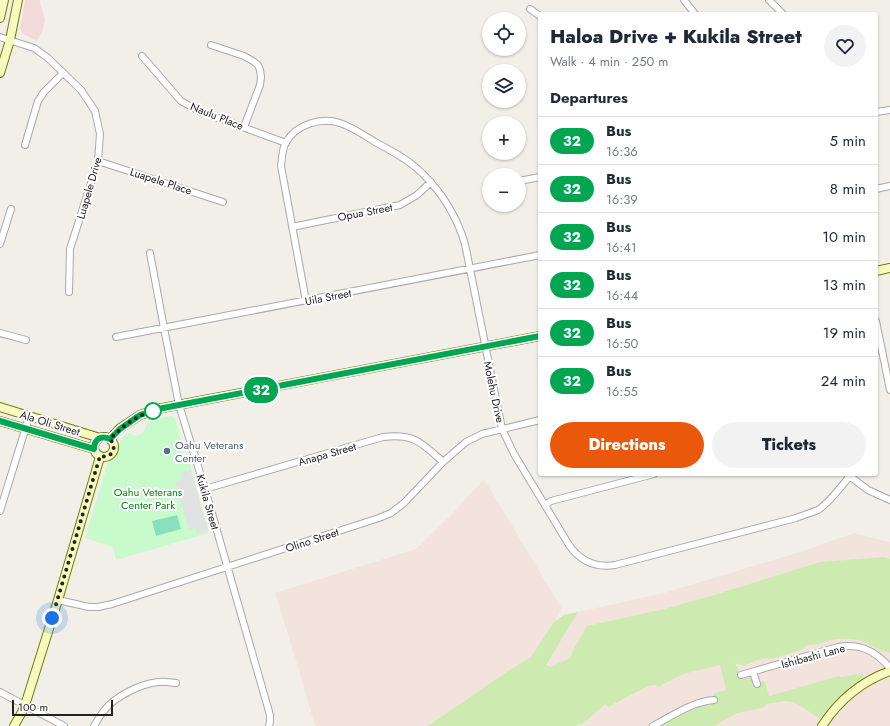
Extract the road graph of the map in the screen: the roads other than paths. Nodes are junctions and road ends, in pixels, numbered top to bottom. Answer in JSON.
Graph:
{"nodes":[{"id":1,"x":4,"y":0,"type":"edge"},
{"id":2,"x":18,"y":0,"type":"edge"},
{"id":3,"x":684,"y":0,"type":"edge"},
{"id":4,"x":769,"y":0,"type":"edge"},
{"id":5,"x":530,"y":8,"type":"dead end"},
{"id":6,"x":693,"y":12,"type":"edge"},
{"id":7,"x":781,"y":12,"type":"edge"},
{"id":8,"x":538,"y":14,"type":"edge"},
{"id":9,"x":0,"y":18,"type":"edge"},
{"id":10,"x":0,"y":37,"type":"edge"},
{"id":11,"x":10,"y":40,"type":"junction"},
{"id":12,"x":211,"y":45,"type":"dead end"},
{"id":13,"x":142,"y":56,"type":"dead end"},
{"id":14,"x":0,"y":72,"type":"edge"},
{"id":15,"x":63,"y":73,"type":"junction"},
{"id":16,"x":890,"y":110,"type":"edge"},
{"id":17,"x":878,"y":112,"type":"edge"},
{"id":18,"x":244,"y":127,"type":"junction"},
{"id":19,"x":286,"y":143,"type":"junction"},
{"id":20,"x":25,"y":144,"type":"dead end"},
{"id":21,"x":98,"y":161,"type":"junction"},
{"id":22,"x":538,"y":177,"type":"edge"},
{"id":23,"x":526,"y":180,"type":"edge"},
{"id":24,"x":431,"y":182,"type":"junction"},
{"id":25,"x":890,"y":186,"type":"edge"},
{"id":26,"x":878,"y":189,"type":"edge"},
{"id":27,"x":223,"y":202,"type":"dead end"},
{"id":28,"x":11,"y":210,"type":"dead end"},
{"id":29,"x":292,"y":227,"type":"junction"},
{"id":30,"x":0,"y":244,"type":"edge"},
{"id":31,"x":150,"y":253,"type":"dead end"},
{"id":32,"x":538,"y":255,"type":"edge"},
{"id":33,"x":890,"y":268,"type":"edge"},
{"id":34,"x":470,"y":269,"type":"junction"},
{"id":35,"x":878,"y":271,"type":"edge"},
{"id":36,"x":69,"y":292,"type":"dead end"},
{"id":37,"x":306,"y":301,"type":"junction"},
{"id":38,"x":164,"y":328,"type":"junction"},
{"id":39,"x":878,"y":331,"type":"edge"},
{"id":40,"x":0,"y":333,"type":"edge"},
{"id":41,"x":538,"y":336,"type":"edge"},
{"id":42,"x":116,"y":337,"type":"dead end"},
{"id":43,"x":26,"y":340,"type":"dead end"},
{"id":44,"x":485,"y":346,"type":"junction"},
{"id":45,"x":889,"y":350,"type":"edge"},
{"id":46,"x":882,"y":351,"type":"junction"},
{"id":47,"x":890,"y":390,"type":"edge"},
{"id":48,"x":179,"y":405,"type":"junction"},
{"id":49,"x":0,"y":407,"type":"edge"},
{"id":50,"x":29,"y":417,"type":"junction"},
{"id":51,"x":538,"y":420,"type":"edge"},
{"id":52,"x":0,"y":421,"type":"edge"},
{"id":53,"x":25,"y":429,"type":"junction"},
{"id":54,"x":502,"y":429,"type":"junction"},
{"id":55,"x":100,"y":438,"type":"junction"},
{"id":56,"x":110,"y":439,"type":"junction"},
{"id":57,"x":94,"y":449,"type":"junction"},
{"id":58,"x":100,"y":456,"type":"junction"},
{"id":59,"x":443,"y":462,"type":"junction"},
{"id":60,"x":646,"y":476,"type":"edge"},
{"id":61,"x":847,"y":476,"type":"edge"},
{"id":62,"x":849,"y":476,"type":"edge"},
{"id":63,"x":205,"y":489,"type":"junction"},
{"id":64,"x":890,"y":500,"type":"edge"},
{"id":65,"x":545,"y":506,"type":"junction"},
{"id":66,"x":0,"y":511,"type":"edge"},
{"id":67,"x":226,"y":567,"type":"junction"},
{"id":68,"x":58,"y":600,"type":"junction"},
{"id":69,"x":890,"y":668,"type":"edge"},
{"id":70,"x":890,"y":671,"type":"edge"},
{"id":71,"x":753,"y":672,"type":"junction"},
{"id":72,"x":741,"y":675,"type":"dead end"},
{"id":73,"x":176,"y":683,"type":"dead end"},
{"id":74,"x":757,"y":684,"type":"dead end"},
{"id":75,"x":0,"y":692,"type":"edge"},
{"id":76,"x":714,"y":700,"type":"dead end"},
{"id":77,"x":24,"y":705,"type":"junction"},
{"id":78,"x":14,"y":726,"type":"edge"},
{"id":79,"x":64,"y":726,"type":"edge"},
{"id":80,"x":94,"y":726,"type":"edge"},
{"id":81,"x":269,"y":726,"type":"edge"},
{"id":82,"x":653,"y":726,"type":"edge"},
{"id":83,"x":822,"y":726,"type":"edge"}],
"edges":[{"from":1,"to":9,"type":"street"},
{"from":2,"to":11,"type":"street"},
{"from":3,"to":6,"type":"street"},
{"from":4,"to":7,"type":"street"},
{"from":5,"to":8,"type":"street"},
{"from":10,"to":11,"type":"street","name":"Luapele Drive"},
{"from":11,"to":14,"type":"street"},
{"from":11,"to":15,"type":"street","name":"Luapele Drive"},
{"from":12,"to":18,"type":"street"},
{"from":13,"to":18,"type":"street","name":"Naulu Place"},
{"from":15,"to":20,"type":"street"},
{"from":15,"to":21,"type":"street","name":"Luapele Drive"},
{"from":16,"to":17,"type":"street"},
{"from":18,"to":19,"type":"street","name":"Naulu Place"},
{"from":19,"to":24,"type":"street","name":"Molehu Drive"},
{"from":19,"to":29,"type":"street"},
{"from":21,"to":27,"type":"street","name":"Luapele Place"},
{"from":21,"to":36,"type":"street","name":"Luapele Drive"},
{"from":22,"to":23,"type":"street"},
{"from":24,"to":29,"type":"street","name":"Opua Street"},
{"from":24,"to":34,"type":"street","name":"Molehu Drive"},
{"from":25,"to":26,"type":"street"},
{"from":28,"to":30,"type":"street"},
{"from":29,"to":37,"type":"street"},
{"from":31,"to":38,"type":"street","name":"Kukila Street"},
{"from":32,"to":34,"type":"street","name":"Uila Street"},
{"from":33,"to":35,"type":"street"},
{"from":34,"to":37,"type":"street","name":"Uila Street"},
{"from":34,"to":44,"type":"street","name":"Molehu Drive"},
{"from":37,"to":38,"type":"street","name":"Uila Street"},
{"from":38,"to":42,"type":"street","name":"Uila Street"},
{"from":38,"to":48,"type":"street","name":"Kukila Street"},
{"from":39,"to":46,"type":"street"},
{"from":40,"to":43,"type":"street"},
{"from":41,"to":44,"type":"street"},
{"from":44,"to":48,"type":"street"},
{"from":44,"to":54,"type":"street","name":"Molehu Drive"},
{"from":45,"to":46,"type":"street"},
{"from":46,"to":47,"type":"street"},
{"from":48,"to":56,"type":"street"},
{"from":48,"to":63,"type":"street","name":"Kukila Street"},
{"from":49,"to":50,"type":"street","name":"Ala Oli Street"},
{"from":50,"to":53,"type":"street"},
{"from":50,"to":55,"type":"street","name":"Ala Oli Street"},
{"from":51,"to":54,"type":"street","name":"Olino Street"},
{"from":52,"to":53,"type":"street","name":"Ala Oli Street"},
{"from":53,"to":57,"type":"street","name":"Ala Oli Street"},
{"from":53,"to":66,"type":"street"},
{"from":54,"to":59,"type":"street","name":"Olino Street"},
{"from":54,"to":65,"type":"street","name":"Molehu Drive"},
{"from":55,"to":56,"type":"street"},
{"from":55,"to":57,"type":"street"},
{"from":56,"to":58,"type":"street"},
{"from":57,"to":58,"type":"street"},
{"from":58,"to":68,"type":"street"},
{"from":59,"to":63,"type":"street","name":"Anapa Street"},
{"from":59,"to":67,"type":"street","name":"Olino Street"},
{"from":60,"to":65,"type":"street"},
{"from":61,"to":65,"type":"street","name":"Molehu Drive"},
{"from":62,"to":64,"type":"street"},
{"from":63,"to":67,"type":"street","name":"Kukila Street"},
{"from":67,"to":68,"type":"street","name":"Olino Street"},
{"from":67,"to":81,"type":"street","name":"Kukila Street"},
{"from":68,"to":77,"type":"street"},
{"from":69,"to":71,"type":"street","name":"Ishibashi Lane"},
{"from":70,"to":83,"type":"street"},
{"from":71,"to":72,"type":"street","name":"Ishibashi Lane"},
{"from":71,"to":74,"type":"street"},
{"from":73,"to":80,"type":"street"},
{"from":75,"to":77,"type":"street"},
{"from":76,"to":82,"type":"street"},
{"from":77,"to":78,"type":"street"},
{"from":77,"to":79,"type":"street"}]}
